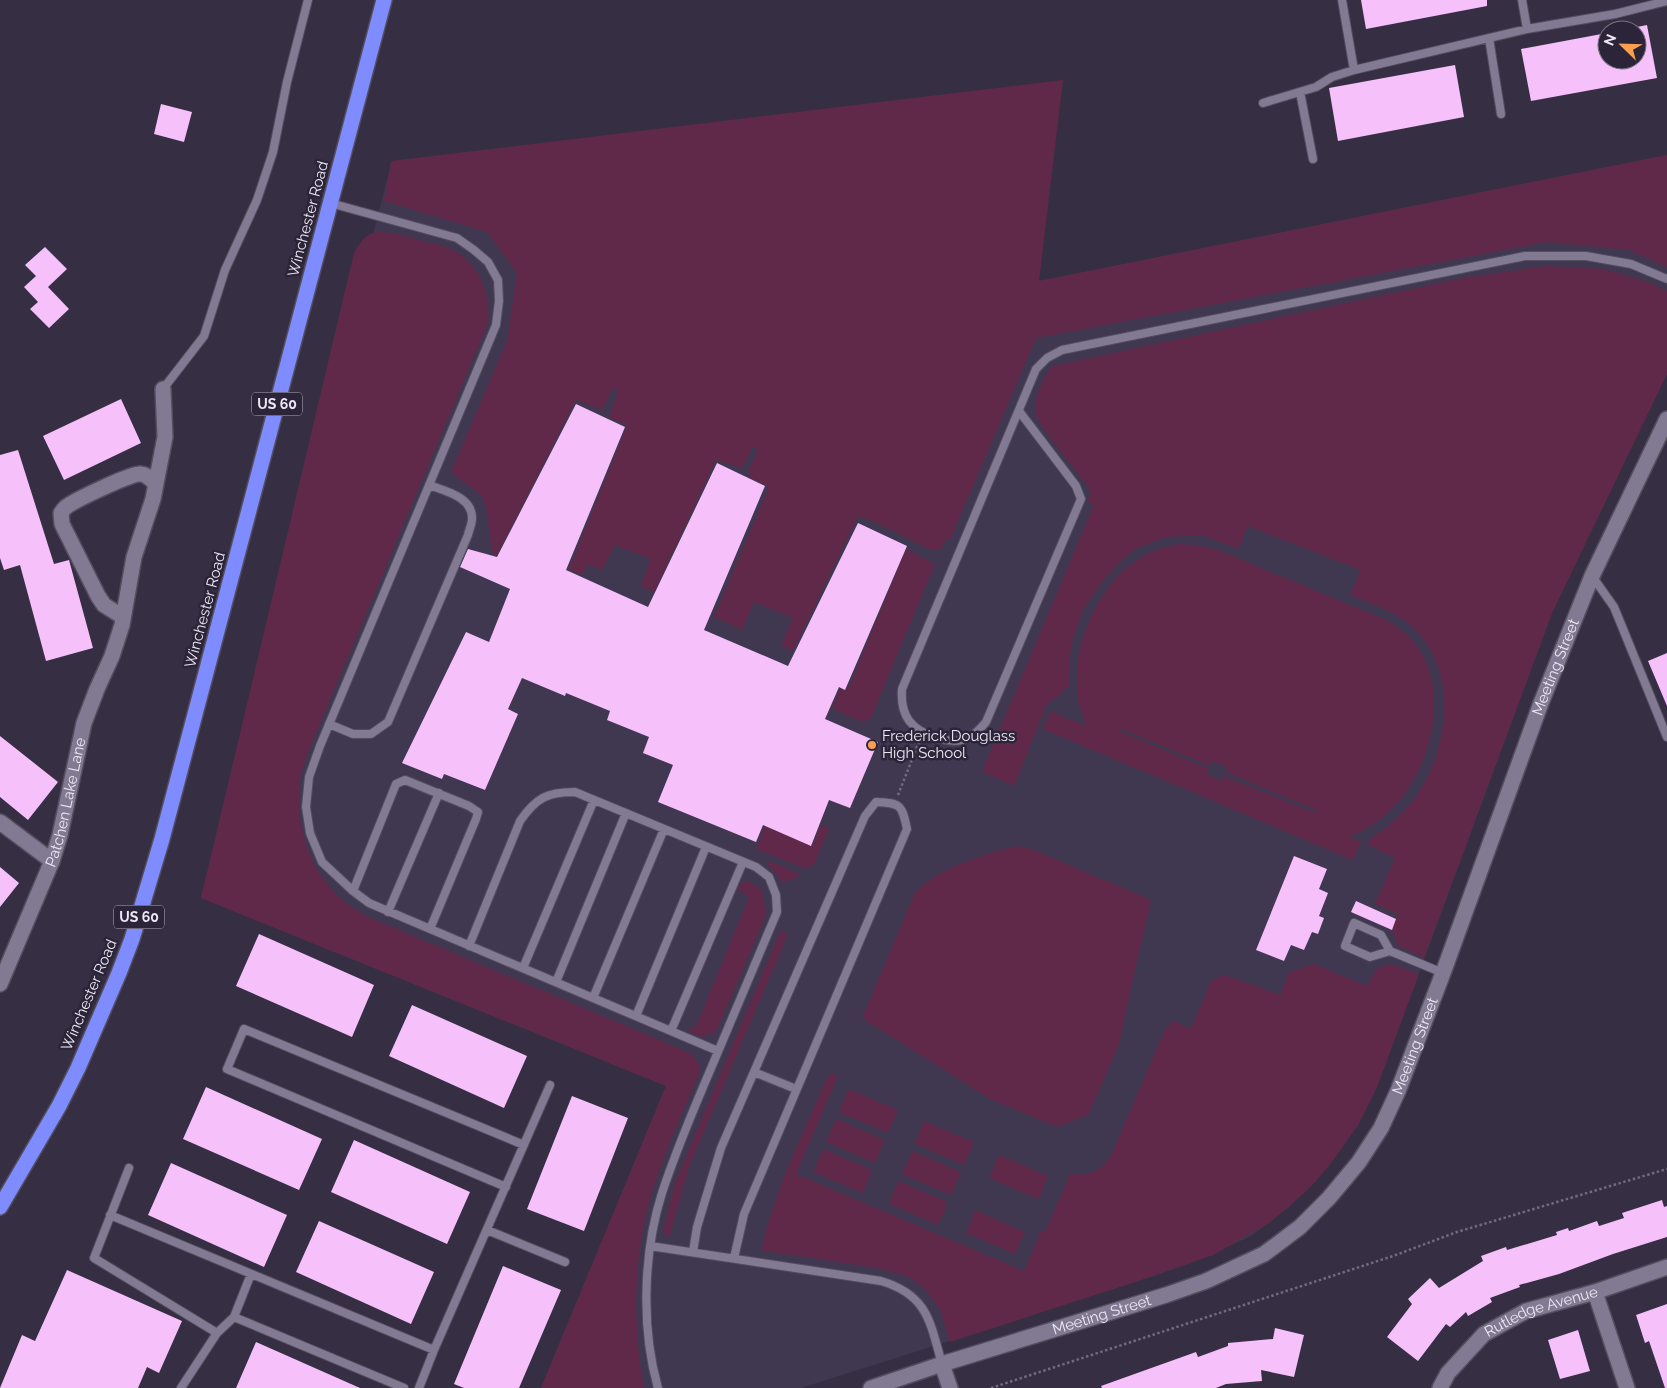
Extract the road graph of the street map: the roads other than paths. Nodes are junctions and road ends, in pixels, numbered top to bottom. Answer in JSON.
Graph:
{"nodes":[{"id":1,"x":308,"y":0,"type":"edge"},
{"id":2,"x":384,"y":0,"type":"edge"},
{"id":3,"x":1342,"y":0,"type":"edge"},
{"id":4,"x":1522,"y":0,"type":"edge"},
{"id":5,"x":1667,"y":1,"type":"edge"},
{"id":6,"x":1527,"y":28,"type":"junction"},
{"id":7,"x":1489,"y":38,"type":"junction"},
{"id":8,"x":1354,"y":70,"type":"junction"},
{"id":9,"x":1300,"y":92,"type":"junction"},
{"id":10,"x":1263,"y":103,"type":"dead end"},
{"id":11,"x":1501,"y":114,"type":"dead end"},
{"id":12,"x":1314,"y":159,"type":"dead end"},
{"id":13,"x":330,"y":203,"type":"junction"},
{"id":14,"x":1667,"y":279,"type":"edge"},
{"id":15,"x":162,"y":389,"type":"joint"},
{"id":16,"x":1019,"y":411,"type":"junction"},
{"id":17,"x":1667,"y":419,"type":"edge"},
{"id":18,"x":155,"y":483,"type":"junction"},
{"id":19,"x":429,"y":485,"type":"junction"},
{"id":20,"x":1592,"y":576,"type":"junction"},
{"id":21,"x":123,"y":617,"type":"junction"},
{"id":22,"x":329,"y":724,"type":"junction"},
{"id":23,"x":1667,"y":737,"type":"edge"},
{"id":24,"x":438,"y":793,"type":"junction"},
{"id":25,"x":594,"y":800,"type":"junction"},
{"id":26,"x":626,"y":813,"type":"junction"},
{"id":27,"x":0,"y":822,"type":"edge"},
{"id":28,"x":664,"y":829,"type":"junction"},
{"id":29,"x":706,"y":847,"type":"junction"},
{"id":30,"x":52,"y":861,"type":"junction"},
{"id":31,"x":743,"y":862,"type":"junction"},
{"id":32,"x":353,"y":891,"type":"junction"},
{"id":33,"x":388,"y":912,"type":"junction"},
{"id":34,"x":430,"y":929,"type":"junction"},
{"id":35,"x":469,"y":946,"type":"junction"},
{"id":36,"x":1390,"y":951,"type":"junction"},
{"id":37,"x":523,"y":968,"type":"junction"},
{"id":38,"x":1443,"y":973,"type":"junction"},
{"id":39,"x":556,"y":982,"type":"junction"},
{"id":40,"x":0,"y":984,"type":"edge"},
{"id":41,"x":593,"y":998,"type":"junction"},
{"id":42,"x":636,"y":1016,"type":"junction"},
{"id":43,"x":671,"y":1031,"type":"junction"},
{"id":44,"x":718,"y":1051,"type":"junction"},
{"id":45,"x":754,"y":1072,"type":"junction"},
{"id":46,"x":550,"y":1084,"type":"dead end"},
{"id":47,"x":796,"y":1089,"type":"junction"},
{"id":48,"x":524,"y":1145,"type":"junction"},
{"id":49,"x":129,"y":1168,"type":"dead end"},
{"id":50,"x":506,"y":1187,"type":"junction"},
{"id":51,"x":0,"y":1207,"type":"edge"},
{"id":52,"x":110,"y":1215,"type":"junction"},
{"id":53,"x":487,"y":1230,"type":"junction"},
{"id":54,"x":650,"y":1246,"type":"junction"},
{"id":55,"x":693,"y":1252,"type":"junction"},
{"id":56,"x":734,"y":1258,"type":"junction"},
{"id":57,"x":565,"y":1262,"type":"dead end"},
{"id":58,"x":1667,"y":1267,"type":"edge"},
{"id":59,"x":251,"y":1274,"type":"junction"},
{"id":60,"x":1595,"y":1292,"type":"junction"},
{"id":61,"x":234,"y":1317,"type":"junction"},
{"id":62,"x":217,"y":1332,"type":"junction"},
{"id":63,"x":434,"y":1350,"type":"junction"},
{"id":64,"x":942,"y":1364,"type":"junction"},
{"id":65,"x":181,"y":1388,"type":"edge"},
{"id":66,"x":404,"y":1388,"type":"edge"},
{"id":67,"x":419,"y":1388,"type":"edge"},
{"id":68,"x":658,"y":1388,"type":"edge"},
{"id":69,"x":871,"y":1388,"type":"edge"},
{"id":70,"x":950,"y":1388,"type":"edge"},
{"id":71,"x":1440,"y":1388,"type":"edge"},
{"id":72,"x":1627,"y":1388,"type":"edge"}],
"edges":[{"from":1,"to":15,"type":"lane"},
{"from":2,"to":13,"type":"highway","name":"Winchester Road","number":"US 60"},
{"from":3,"to":8,"type":"lane"},
{"from":4,"to":6,"type":"lane"},
{"from":5,"to":6,"type":"lane"},
{"from":6,"to":7,"type":"lane"},
{"from":7,"to":8,"type":"lane"},
{"from":7,"to":11,"type":"lane"},
{"from":8,"to":9,"type":"lane"},
{"from":9,"to":10,"type":"lane"},
{"from":9,"to":12,"type":"lane"},
{"from":13,"to":19,"type":"lane"},
{"from":13,"to":51,"type":"highway","name":"Winchester Road","number":"US 60"},
{"from":14,"to":16,"type":"lane"},
{"from":15,"to":18,"type":"street","name":"Patchen Lake Lane"},
{"from":16,"to":16,"type":"lane"},
{"from":17,"to":20,"type":"street","name":"Meeting Street"},
{"from":18,"to":21,"type":"street","name":"Patchen Lake Lane"},
{"from":18,"to":21,"type":"street"},
{"from":19,"to":22,"type":"lane"},
{"from":19,"to":22,"type":"lane"},
{"from":20,"to":23,"type":"lane"},
{"from":20,"to":38,"type":"street","name":"Meeting Street"},
{"from":21,"to":30,"type":"street","name":"Patchen Lake Lane"},
{"from":22,"to":32,"type":"lane"},
{"from":24,"to":32,"type":"lane"},
{"from":24,"to":33,"type":"lane"},
{"from":24,"to":34,"type":"lane"},
{"from":25,"to":26,"type":"lane"},
{"from":25,"to":35,"type":"lane"},
{"from":25,"to":37,"type":"lane"},
{"from":26,"to":28,"type":"lane"},
{"from":26,"to":39,"type":"lane"},
{"from":27,"to":30,"type":"street"},
{"from":28,"to":29,"type":"lane"},
{"from":28,"to":41,"type":"lane"},
{"from":29,"to":31,"type":"lane"},
{"from":29,"to":42,"type":"lane"},
{"from":30,"to":40,"type":"street","name":"Patchen Lake Lane"},
{"from":31,"to":43,"type":"lane"},
{"from":31,"to":44,"type":"lane"},
{"from":32,"to":33,"type":"lane"},
{"from":33,"to":34,"type":"lane"},
{"from":34,"to":35,"type":"lane"},
{"from":35,"to":37,"type":"lane"},
{"from":36,"to":36,"type":"lane"},
{"from":36,"to":38,"type":"lane"},
{"from":37,"to":39,"type":"lane"},
{"from":38,"to":64,"type":"street","name":"Meeting Street"},
{"from":39,"to":41,"type":"lane"},
{"from":41,"to":42,"type":"lane"},
{"from":42,"to":43,"type":"lane"},
{"from":43,"to":44,"type":"lane"},
{"from":44,"to":54,"type":"lane"},
{"from":45,"to":47,"type":"lane"},
{"from":45,"to":47,"type":"lane"},
{"from":45,"to":55,"type":"lane"},
{"from":46,"to":48,"type":"lane"},
{"from":47,"to":56,"type":"lane"},
{"from":48,"to":50,"type":"lane"},
{"from":48,"to":50,"type":"lane"},
{"from":49,"to":52,"type":"lane"},
{"from":50,"to":53,"type":"lane"},
{"from":52,"to":59,"type":"lane"},
{"from":52,"to":62,"type":"lane"},
{"from":53,"to":57,"type":"lane"},
{"from":53,"to":63,"type":"lane"},
{"from":54,"to":55,"type":"lane"},
{"from":54,"to":68,"type":"lane"},
{"from":55,"to":56,"type":"lane"},
{"from":56,"to":64,"type":"lane"},
{"from":58,"to":60,"type":"street","name":"Rutledge Avenue"},
{"from":59,"to":61,"type":"lane"},
{"from":59,"to":63,"type":"lane"},
{"from":60,"to":71,"type":"street","name":"Rutledge Avenue"},
{"from":60,"to":72,"type":"street"},
{"from":61,"to":62,"type":"lane"},
{"from":61,"to":66,"type":"lane"},
{"from":62,"to":65,"type":"lane"},
{"from":63,"to":67,"type":"lane"},
{"from":64,"to":69,"type":"street","name":"Meeting Street"},
{"from":64,"to":70,"type":"street"}]}
